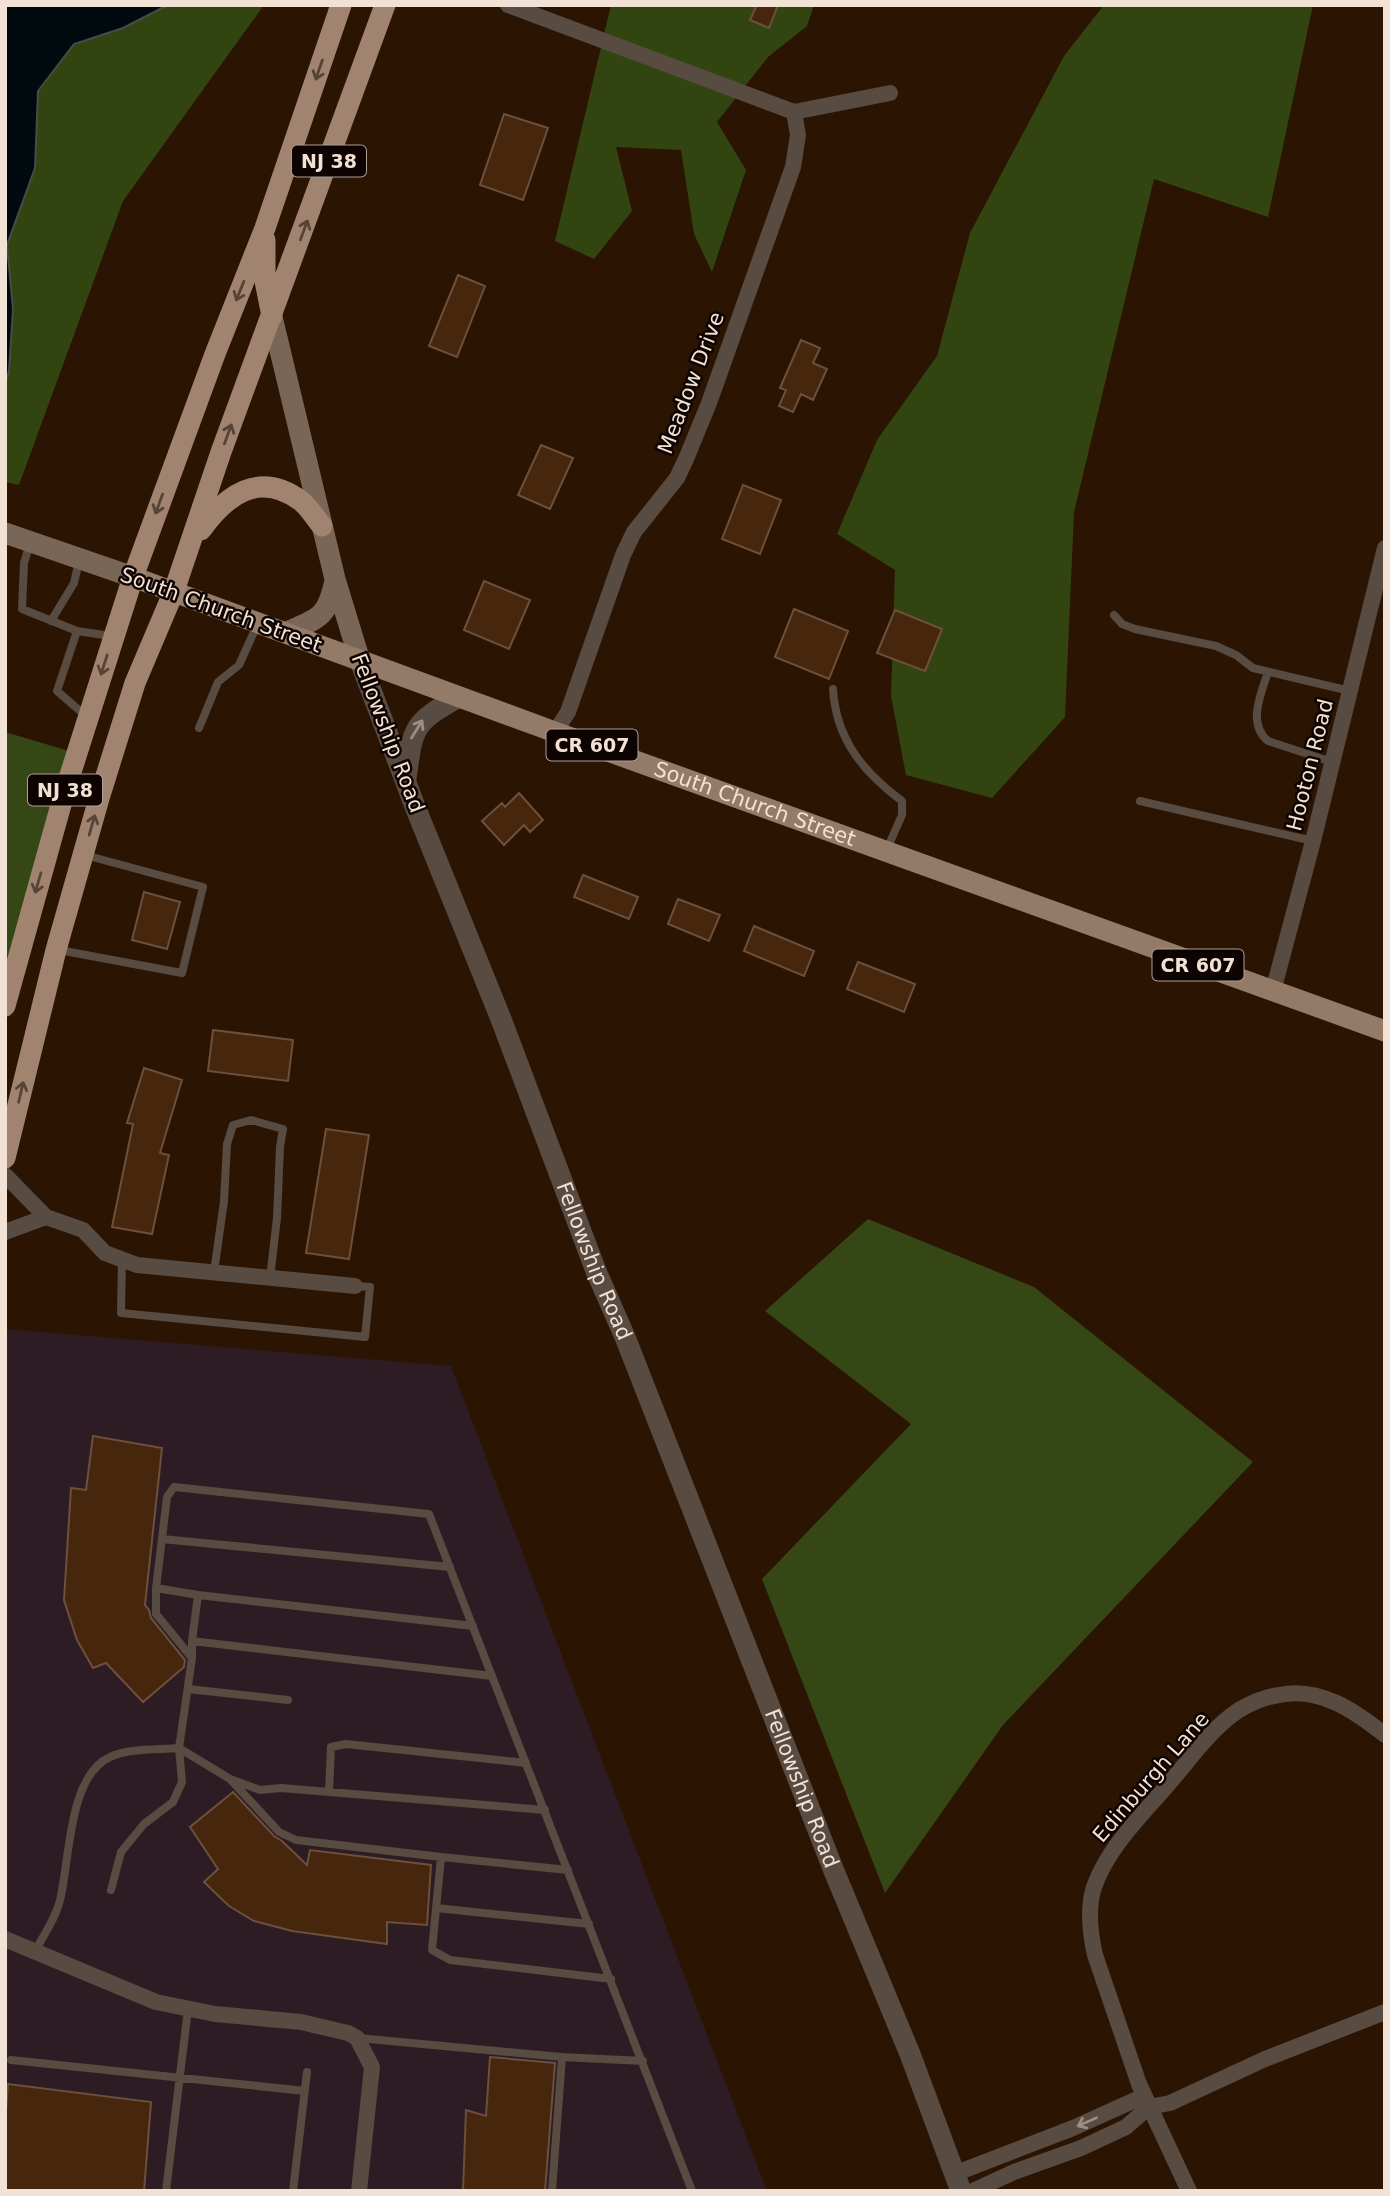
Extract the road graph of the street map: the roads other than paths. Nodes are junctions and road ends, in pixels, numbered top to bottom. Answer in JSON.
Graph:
{"nodes":[{"id":1,"x":341,"y":5,"type":"edge"},
{"id":2,"x":385,"y":5,"type":"edge"},
{"id":3,"x":508,"y":5,"type":"edge"},
{"id":4,"x":890,"y":93,"type":"dead end"},
{"id":5,"x":794,"y":111,"type":"junction"},
{"id":6,"x":265,"y":228,"type":"junction"},
{"id":7,"x":272,"y":317,"type":"junction"},
{"id":8,"x":322,"y":526,"type":"junction"},
{"id":9,"x":5,"y":533,"type":"edge"},
{"id":10,"x":31,"y":543,"type":"junction"},
{"id":11,"x":190,"y":546,"type":"junction"},
{"id":12,"x":1385,"y":548,"type":"edge"},
{"id":13,"x":79,"y":559,"type":"junction"},
{"id":14,"x":133,"y":577,"type":"junction"},
{"id":15,"x":335,"y":579,"type":"junction"},
{"id":16,"x":174,"y":591,"type":"junction"},
{"id":17,"x":1114,"y":615,"type":"dead end"},
{"id":18,"x":51,"y":621,"type":"junction"},
{"id":19,"x":258,"y":623,"type":"junction"},
{"id":20,"x":77,"y":631,"type":"junction"},
{"id":21,"x":287,"y":632,"type":"junction"},
{"id":22,"x":114,"y":636,"type":"junction"},
{"id":23,"x":360,"y":660,"type":"junction"},
{"id":24,"x":1268,"y":671,"type":"junction"},
{"id":25,"x":833,"y":689,"type":"dead end"},
{"id":26,"x":1350,"y":691,"type":"junction"},
{"id":27,"x":459,"y":697,"type":"junction"},
{"id":28,"x":88,"y":717,"type":"junction"},
{"id":29,"x":200,"y":728,"type":"dead end"},
{"id":30,"x":555,"y":732,"type":"junction"},
{"id":31,"x":1332,"y":762,"type":"junction"},
{"id":32,"x":406,"y":781,"type":"junction"},
{"id":33,"x":1140,"y":801,"type":"dead end"},
{"id":34,"x":1313,"y":841,"type":"junction"},
{"id":35,"x":886,"y":852,"type":"junction"},
{"id":36,"x":83,"y":854,"type":"junction"},
{"id":37,"x":56,"y":950,"type":"junction"},
{"id":38,"x":1273,"y":991,"type":"junction"},
{"id":39,"x":5,"y":1006,"type":"edge"},
{"id":40,"x":1385,"y":1031,"type":"edge"},
{"id":41,"x":5,"y":1158,"type":"edge"},
{"id":42,"x":5,"y":1175,"type":"edge"},
{"id":43,"x":46,"y":1217,"type":"junction"},
{"id":44,"x":5,"y":1231,"type":"edge"},
{"id":45,"x":122,"y":1259,"type":"junction"},
{"id":46,"x":214,"y":1272,"type":"junction"},
{"id":47,"x":270,"y":1278,"type":"junction"},
{"id":48,"x":355,"y":1286,"type":"joint"},
{"id":49,"x":162,"y":1539,"type":"junction"},
{"id":50,"x":450,"y":1567,"type":"junction"},
{"id":51,"x":156,"y":1588,"type":"junction"},
{"id":52,"x":198,"y":1595,"type":"junction"},
{"id":53,"x":473,"y":1626,"type":"junction"},
{"id":54,"x":192,"y":1642,"type":"junction"},
{"id":55,"x":192,"y":1658,"type":"junction"},
{"id":56,"x":492,"y":1676,"type":"junction"},
{"id":57,"x":188,"y":1689,"type":"junction"},
{"id":58,"x":288,"y":1700,"type":"dead end"},
{"id":59,"x":1385,"y":1735,"type":"edge"},
{"id":60,"x":179,"y":1748,"type":"junction"},
{"id":61,"x":526,"y":1763,"type":"junction"},
{"id":62,"x":230,"y":1779,"type":"junction"},
{"id":63,"x":329,"y":1791,"type":"junction"},
{"id":64,"x":545,"y":1810,"type":"junction"},
{"id":65,"x":441,"y":1857,"type":"junction"},
{"id":66,"x":568,"y":1870,"type":"junction"},
{"id":67,"x":111,"y":1891,"type":"dead end"},
{"id":68,"x":436,"y":1908,"type":"junction"},
{"id":69,"x":589,"y":1924,"type":"junction"},
{"id":70,"x":5,"y":1940,"type":"edge"},
{"id":71,"x":34,"y":1953,"type":"junction"},
{"id":72,"x":611,"y":1979,"type":"junction"},
{"id":73,"x":188,"y":2009,"type":"junction"},
{"id":74,"x":1385,"y":2012,"type":"edge"},
{"id":75,"x":357,"y":2038,"type":"junction"},
{"id":76,"x":562,"y":2057,"type":"junction"},
{"id":77,"x":11,"y":2060,"type":"dead end"},
{"id":78,"x":643,"y":2061,"type":"junction"},
{"id":79,"x":307,"y":2072,"type":"dead end"},
{"id":80,"x":180,"y":2077,"type":"junction"},
{"id":81,"x":305,"y":2091,"type":"junction"},
{"id":82,"x":1149,"y":2107,"type":"junction"},
{"id":83,"x":957,"y":2182,"type":"edge"},
{"id":84,"x":166,"y":2191,"type":"edge"},
{"id":85,"x":293,"y":2191,"type":"edge"},
{"id":86,"x":359,"y":2191,"type":"edge"},
{"id":87,"x":552,"y":2191,"type":"edge"},
{"id":88,"x":692,"y":2191,"type":"edge"},
{"id":89,"x":973,"y":2191,"type":"edge"},
{"id":90,"x":1189,"y":2191,"type":"edge"}],
"edges":[{"from":1,"to":6,"type":"highway","number":"NJ 38","one_way":true},
{"from":7,"to":2,"type":"highway","number":"NJ 38","one_way":true},
{"from":3,"to":5,"type":"street"},
{"from":4,"to":5,"type":"street"},
{"from":5,"to":30,"type":"street","name":"Meadow Drive"},
{"from":6,"to":7,"type":"highway"},
{"from":6,"to":14,"type":"highway","number":"NJ 38","one_way":true},
{"from":7,"to":8,"type":"main road","name":"Fellowship Road"},
{"from":11,"to":7,"type":"highway","number":"NJ 38","one_way":true},
{"from":8,"to":11,"type":"highway"},
{"from":8,"to":15,"type":"main road","name":"Fellowship Road"},
{"from":9,"to":10,"type":"main road","name":"South Church Street","number":"CR 607"},
{"from":10,"to":13,"type":"main road","name":"South Church Street","number":"CR 607"},
{"from":10,"to":18,"type":"lane"},
{"from":11,"to":16,"type":"highway","number":"NJ 38"},
{"from":12,"to":26,"type":"street","name":"Hooton Road"},
{"from":13,"to":14,"type":"main road","name":"South Church Street","number":"CR 607"},
{"from":13,"to":18,"type":"lane"},
{"from":14,"to":16,"type":"main road","name":"South Church Street","number":"CR 607"},
{"from":14,"to":22,"type":"highway","number":"NJ 38"},
{"from":15,"to":21,"type":"main road"},
{"from":15,"to":23,"type":"main road","name":"Fellowship Road"},
{"from":16,"to":19,"type":"main road","name":"South Church Street","number":"CR 607"},
{"from":36,"to":16,"type":"highway","number":"NJ 38","one_way":true},
{"from":17,"to":24,"type":"lane"},
{"from":18,"to":20,"type":"lane"},
{"from":19,"to":21,"type":"main road","name":"South Church Street","number":"CR 607"},
{"from":19,"to":29,"type":"lane"},
{"from":20,"to":22,"type":"lane"},
{"from":20,"to":28,"type":"lane"},
{"from":21,"to":23,"type":"main road","name":"South Church Street","number":"CR 607"},
{"from":22,"to":28,"type":"highway","number":"NJ 38","one_way":true},
{"from":23,"to":27,"type":"main road","name":"South Church Street","number":"CR 607"},
{"from":23,"to":32,"type":"street","name":"Fellowship Road"},
{"from":24,"to":26,"type":"lane"},
{"from":24,"to":31,"type":"lane"},
{"from":25,"to":35,"type":"lane"},
{"from":26,"to":31,"type":"street","name":"Hooton Road"},
{"from":27,"to":30,"type":"main road","name":"South Church Street","number":"CR 607"},
{"from":32,"to":27,"type":"street","one_way":true},
{"from":28,"to":39,"type":"highway","number":"NJ 38","one_way":true},
{"from":30,"to":35,"type":"main road","name":"South Church Street","number":"CR 607"},
{"from":31,"to":34,"type":"street","name":"Hooton Road"},
{"from":32,"to":83,"type":"street","name":"Fellowship Road"},
{"from":33,"to":34,"type":"lane"},
{"from":34,"to":38,"type":"street","name":"Hooton Road"},
{"from":35,"to":38,"type":"main road","name":"South Church Street","number":"CR 607"},
{"from":36,"to":37,"type":"highway","number":"NJ 38"},
{"from":36,"to":37,"type":"lane"},
{"from":41,"to":37,"type":"highway","number":"NJ 38","one_way":true},
{"from":38,"to":40,"type":"main road","name":"South Church Street","number":"CR 607"},
{"from":42,"to":43,"type":"street"},
{"from":43,"to":44,"type":"street"},
{"from":43,"to":45,"type":"street"},
{"from":45,"to":46,"type":"street"},
{"from":45,"to":48,"type":"lane"},
{"from":46,"to":47,"type":"street"},
{"from":46,"to":47,"type":"lane"},
{"from":47,"to":48,"type":"street"},
{"from":49,"to":50,"type":"lane"},
{"from":49,"to":50,"type":"lane"},
{"from":49,"to":51,"type":"lane"},
{"from":50,"to":53,"type":"lane"},
{"from":51,"to":52,"type":"lane"},
{"from":51,"to":55,"type":"lane"},
{"from":52,"to":53,"type":"lane"},
{"from":52,"to":54,"type":"lane"},
{"from":53,"to":56,"type":"lane"},
{"from":54,"to":55,"type":"lane"},
{"from":54,"to":56,"type":"lane"},
{"from":55,"to":57,"type":"lane"},
{"from":56,"to":61,"type":"lane"},
{"from":57,"to":58,"type":"lane"},
{"from":57,"to":60,"type":"lane"},
{"from":59,"to":82,"type":"street","name":"Edinburgh Lane"},
{"from":60,"to":62,"type":"lane"},
{"from":60,"to":67,"type":"lane"},
{"from":60,"to":71,"type":"lane"},
{"from":61,"to":63,"type":"lane"},
{"from":61,"to":64,"type":"lane"},
{"from":62,"to":63,"type":"lane"},
{"from":62,"to":65,"type":"lane"},
{"from":63,"to":64,"type":"lane"},
{"from":64,"to":66,"type":"lane"},
{"from":65,"to":66,"type":"lane"},
{"from":65,"to":68,"type":"lane"},
{"from":66,"to":69,"type":"lane"},
{"from":68,"to":69,"type":"lane"},
{"from":68,"to":72,"type":"lane"},
{"from":69,"to":72,"type":"lane"},
{"from":70,"to":71,"type":"street"},
{"from":71,"to":73,"type":"street"},
{"from":72,"to":78,"type":"lane"},
{"from":73,"to":75,"type":"street"},
{"from":73,"to":80,"type":"lane"},
{"from":74,"to":82,"type":"street"},
{"from":75,"to":76,"type":"lane"},
{"from":75,"to":86,"type":"street"},
{"from":76,"to":78,"type":"lane"},
{"from":76,"to":87,"type":"lane"},
{"from":77,"to":80,"type":"lane"},
{"from":78,"to":88,"type":"lane"},
{"from":79,"to":81,"type":"lane"},
{"from":80,"to":81,"type":"lane"},
{"from":80,"to":84,"type":"lane"},
{"from":81,"to":85,"type":"lane"},
{"from":82,"to":83,"type":"street","one_way":true},
{"from":82,"to":89,"type":"street"},
{"from":82,"to":90,"type":"street","name":"Edinburgh Lane"}]}
